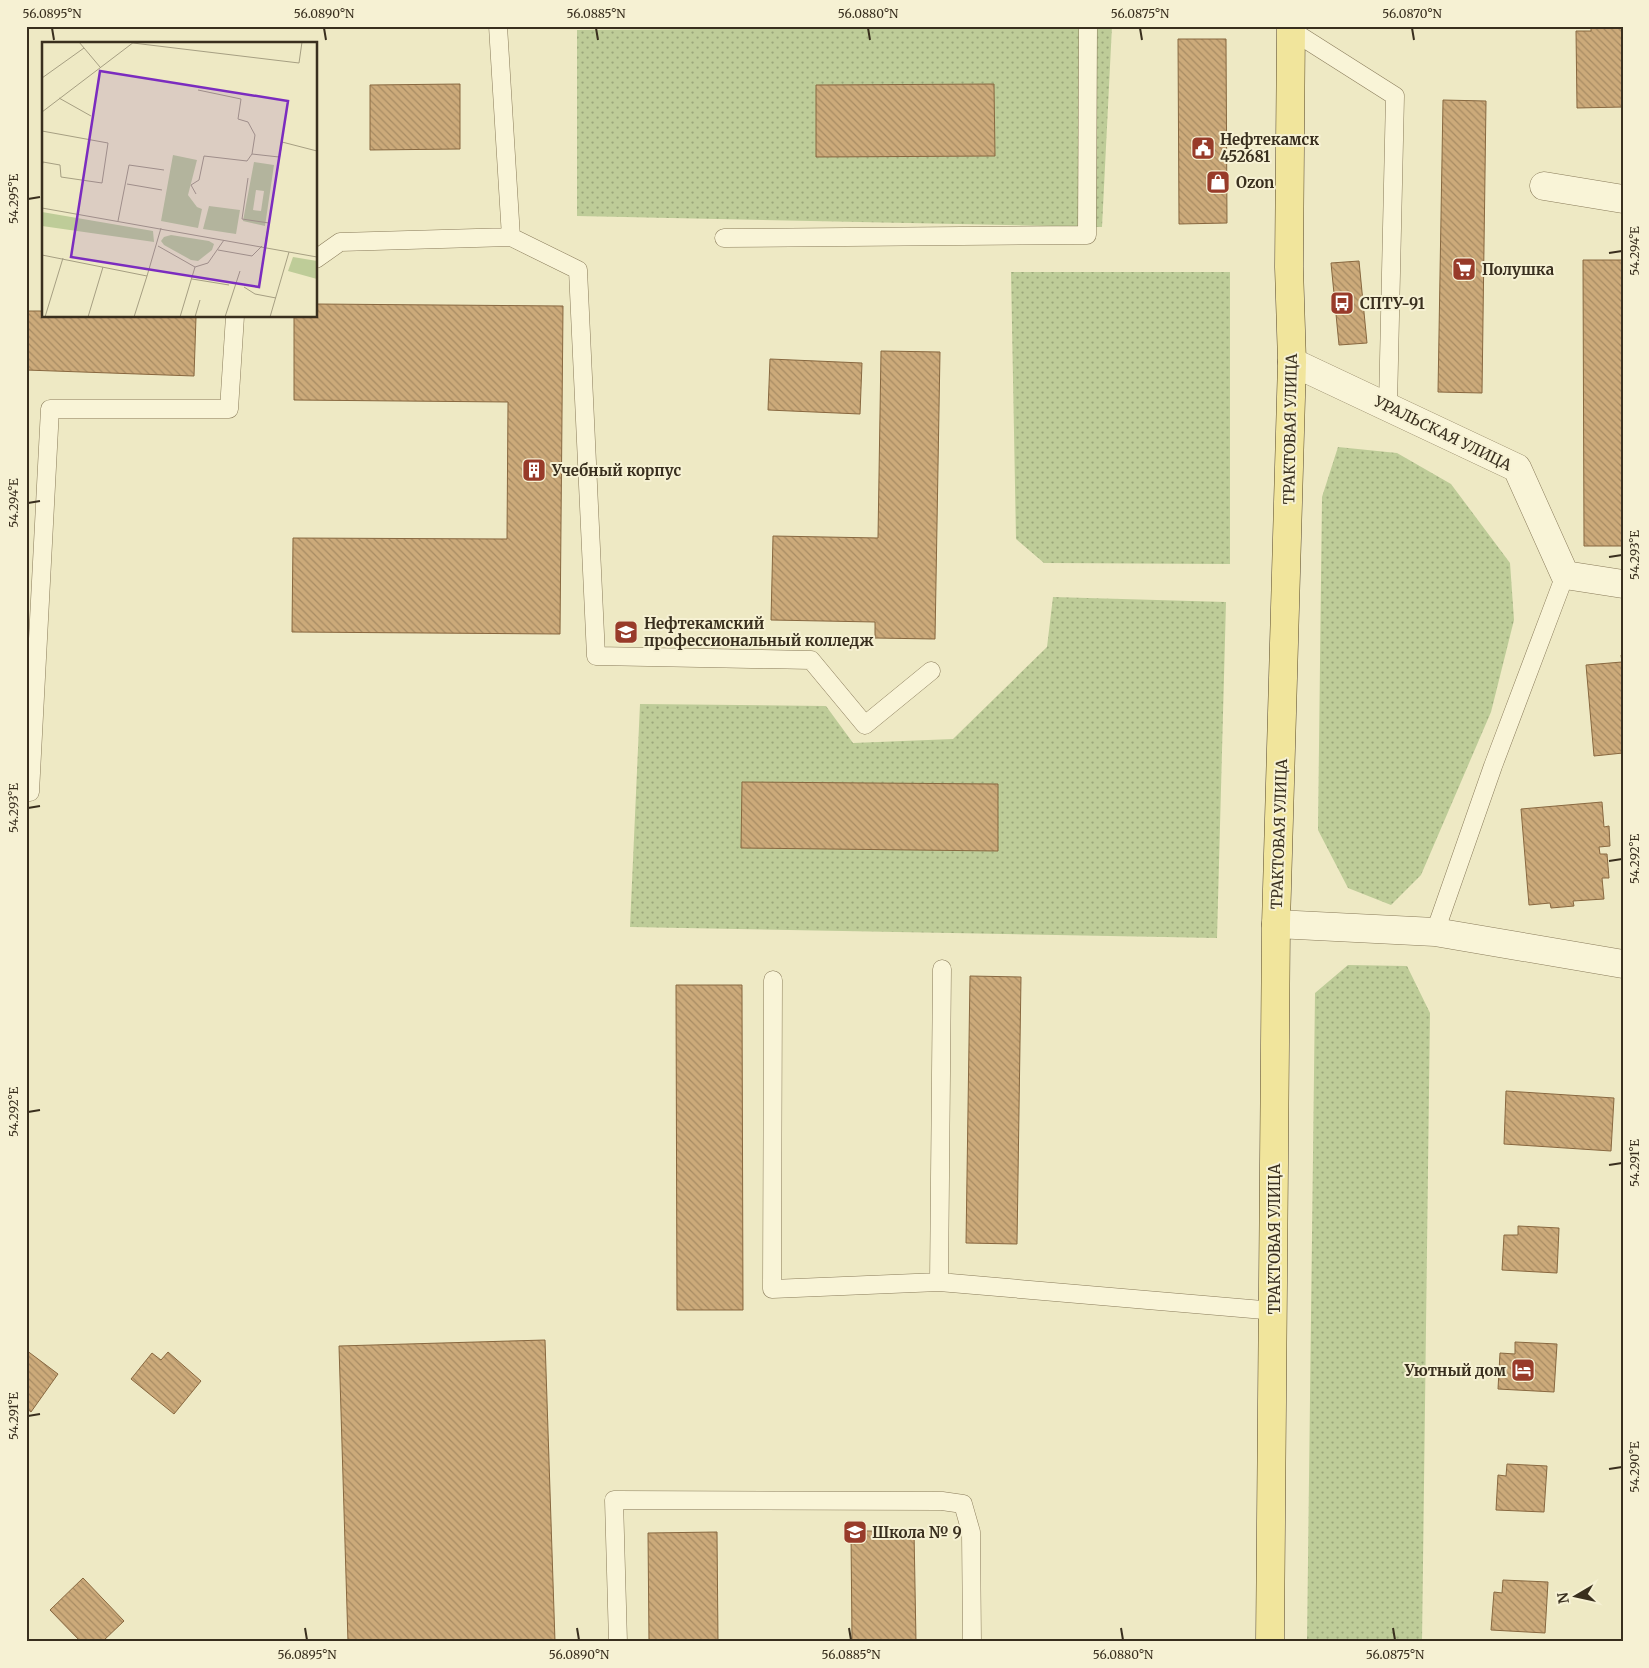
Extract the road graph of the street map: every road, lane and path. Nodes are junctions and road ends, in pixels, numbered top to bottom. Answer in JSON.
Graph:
{"nodes":[{"id":1,"x":498,"y":26,"type":"edge"},
{"id":2,"x":1088,"y":26,"type":"edge"},
{"id":3,"x":1291,"y":28,"type":"edge"},
{"id":4,"x":1544,"y":186,"type":"dead end"},
{"id":5,"x":1623,"y":199,"type":"edge"},
{"id":6,"x":511,"y":237,"type":"junction"},
{"id":7,"x":724,"y":238,"type":"dead end"},
{"id":8,"x":318,"y":258,"type":"edge"},
{"id":9,"x":235,"y":318,"type":"edge"},
{"id":10,"x":1292,"y":362,"type":"junction"},
{"id":11,"x":1388,"y":405,"type":"junction"},
{"id":12,"x":1565,"y":575,"type":"junction"},
{"id":13,"x":1623,"y":584,"type":"edge"},
{"id":14,"x":931,"y":670,"type":"dead end"},
{"id":15,"x":30,"y":792,"type":"dead end"},
{"id":16,"x":1276,"y":924,"type":"junction"},
{"id":17,"x":1435,"y":932,"type":"junction"},
{"id":18,"x":1623,"y":964,"type":"edge"},
{"id":19,"x":942,"y":969,"type":"dead end"},
{"id":20,"x":773,"y":980,"type":"dead end"},
{"id":21,"x":939,"y":1282,"type":"junction"},
{"id":22,"x":1274,"y":1311,"type":"junction"},
{"id":23,"x":618,"y":1642,"type":"edge"},
{"id":24,"x":972,"y":1642,"type":"edge"},
{"id":25,"x":1270,"y":1642,"type":"edge"}],
"edges":[{"from":1,"to":6,"type":"lane"},
{"from":2,"to":7,"type":"lane"},
{"from":3,"to":10,"type":"main road","name":"ТРАКТОВАЯ УЛИЦА"},
{"from":3,"to":11,"type":"lane"},
{"from":4,"to":5,"type":"street"},
{"from":6,"to":8,"type":"lane"},
{"from":6,"to":14,"type":"lane"},
{"from":9,"to":15,"type":"lane"},
{"from":10,"to":11,"type":"street","name":"УРАЛЬСКАЯ УЛИЦА"},
{"from":10,"to":16,"type":"main road","name":"ТРАКТОВАЯ УЛИЦА"},
{"from":11,"to":12,"type":"street","name":"УРАЛЬСКАЯ УЛИЦА"},
{"from":12,"to":13,"type":"street"},
{"from":12,"to":17,"type":"lane"},
{"from":16,"to":17,"type":"street"},
{"from":16,"to":22,"type":"main road","name":"ТРАКТОВАЯ УЛИЦА"},
{"from":17,"to":18,"type":"street"},
{"from":19,"to":21,"type":"lane"},
{"from":20,"to":21,"type":"lane"},
{"from":21,"to":22,"type":"lane"},
{"from":22,"to":25,"type":"main road","name":"ТРАКТОВАЯ УЛИЦА"},
{"from":23,"to":24,"type":"lane"}]}
